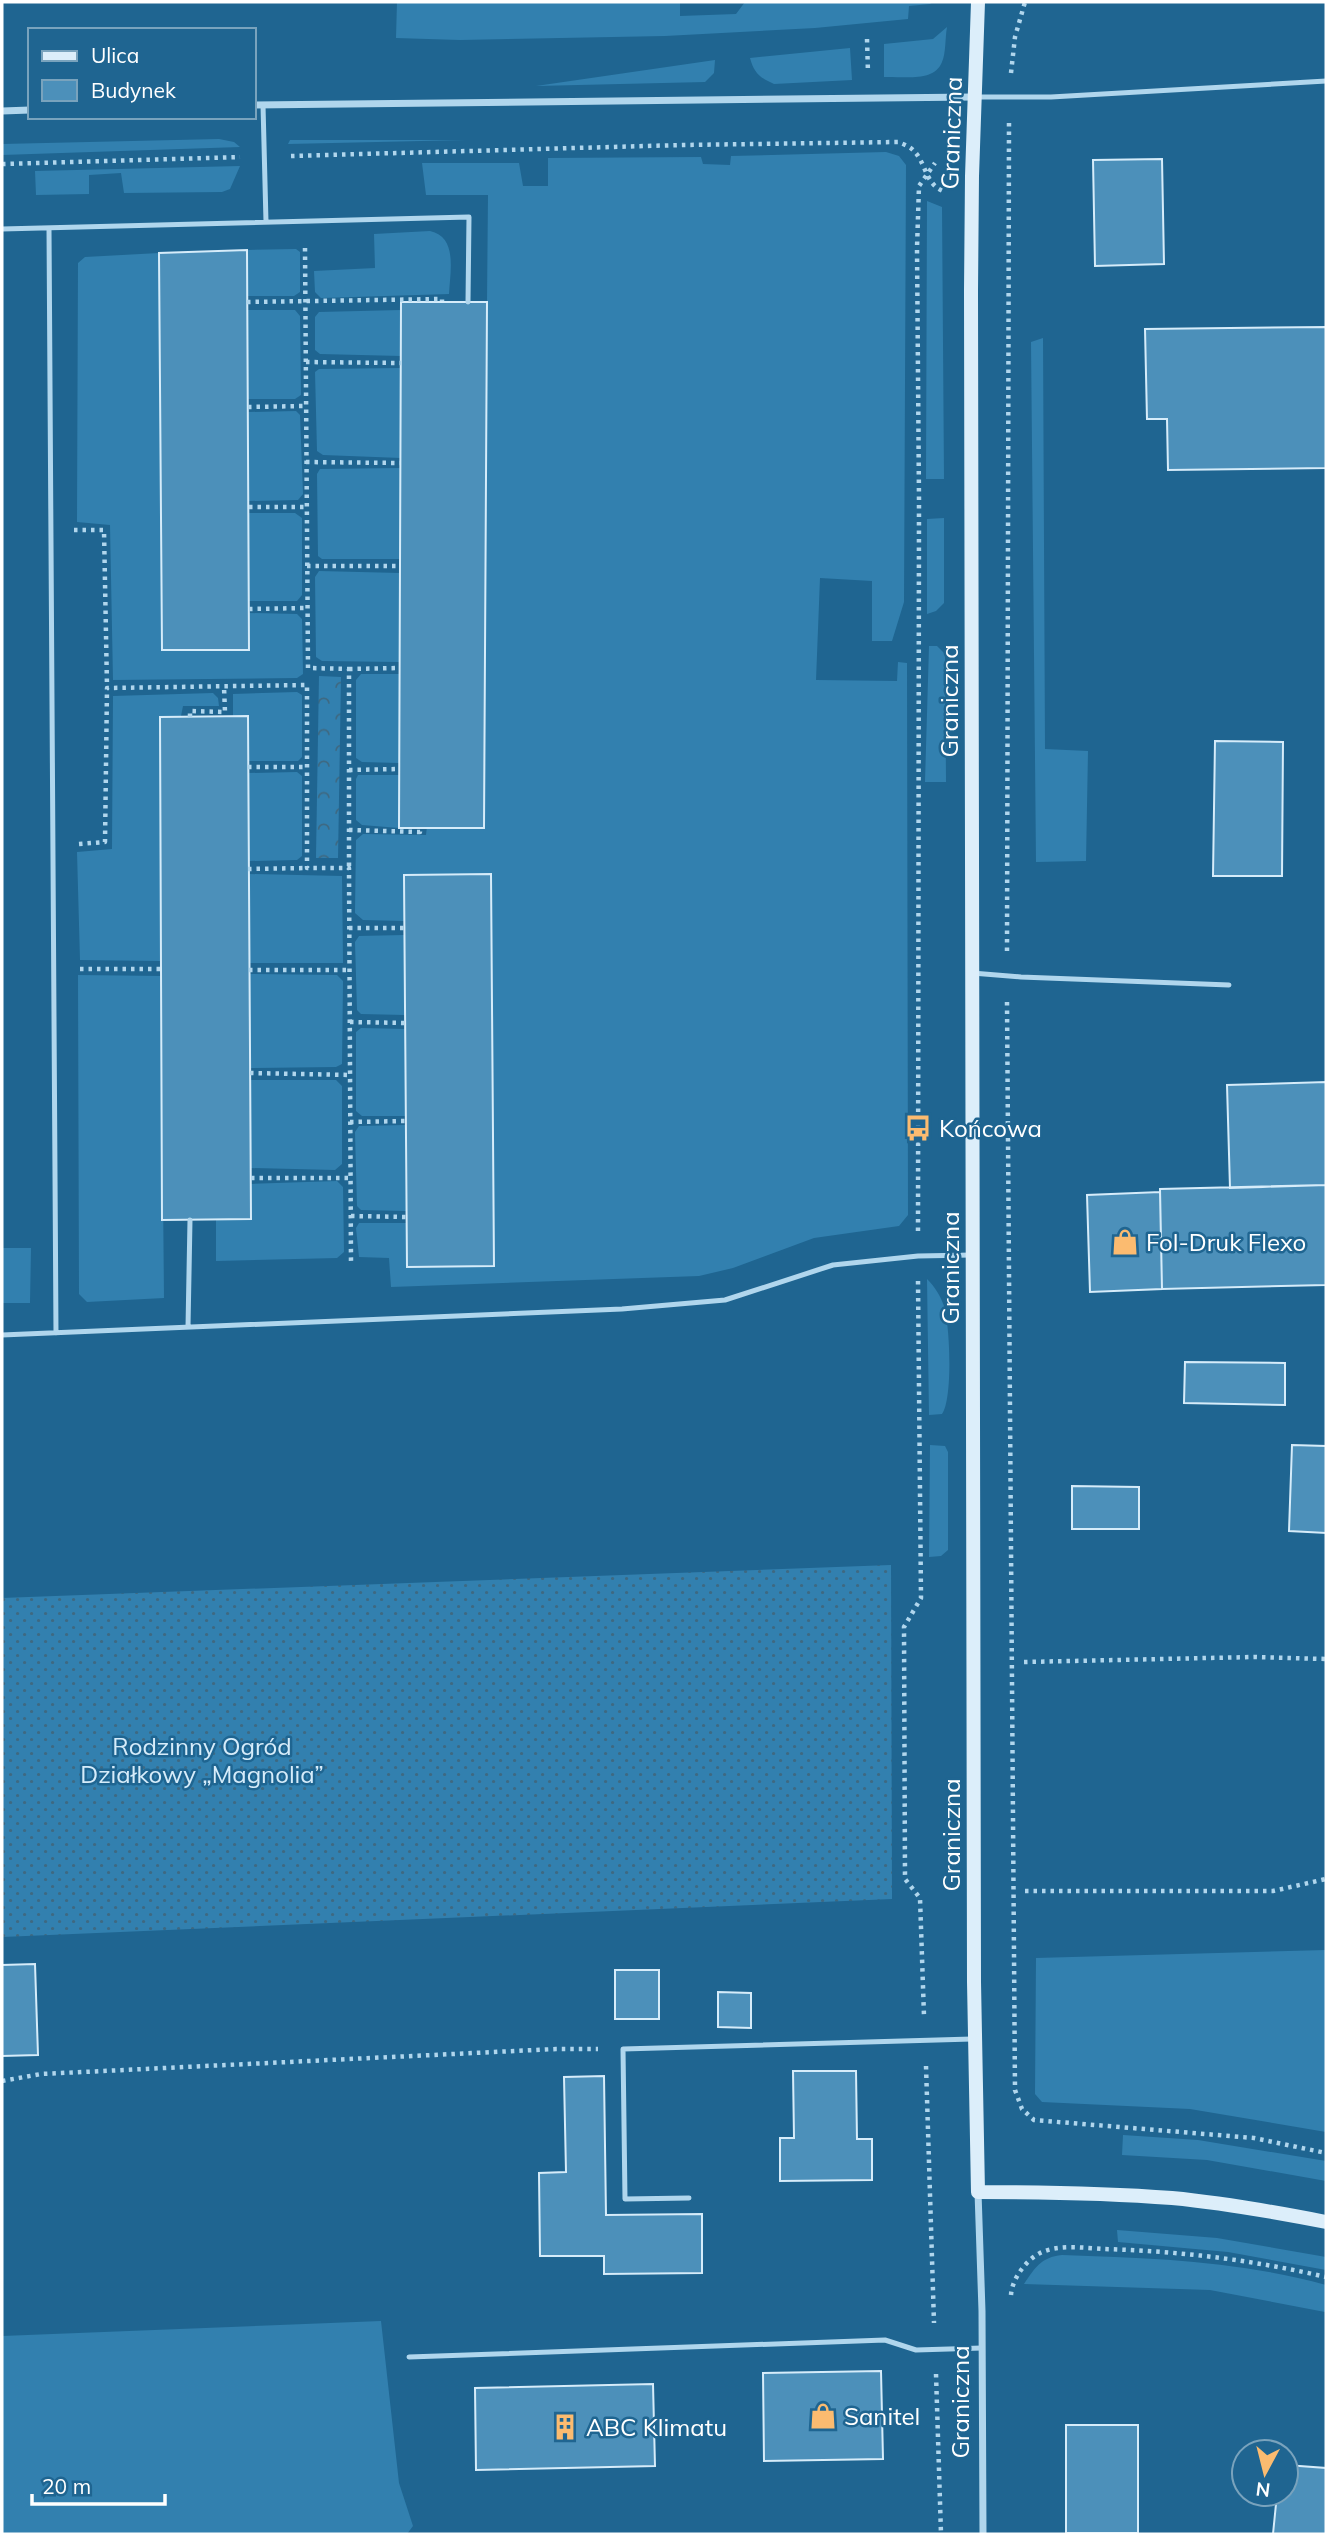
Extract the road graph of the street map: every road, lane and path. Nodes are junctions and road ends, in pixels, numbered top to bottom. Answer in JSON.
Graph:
{"nodes":[{"id":1,"x":978,"y":2,"type":"edge"},
{"id":2,"x":1025,"y":2,"type":"edge"},
{"id":3,"x":866,"y":38,"type":"dead end"},
{"id":4,"x":1326,"y":81,"type":"edge"},
{"id":5,"x":868,"y":82,"type":"dead end"},
{"id":6,"x":974,"y":97,"type":"junction"},
{"id":7,"x":1009,"y":97,"type":"junction"},
{"id":8,"x":256,"y":105,"type":"edge"},
{"id":9,"x":263,"y":105,"type":"junction"},
{"id":10,"x":28,"y":110,"type":"edge"},
{"id":11,"x":2,"y":111,"type":"edge"},
{"id":12,"x":265,"y":156,"type":"junction"},
{"id":13,"x":935,"y":163,"type":"dead end"},
{"id":14,"x":2,"y":164,"type":"edge"},
{"id":15,"x":927,"y":175,"type":"junction"},
{"id":16,"x":972,"y":194,"type":"junction"},
{"id":17,"x":1009,"y":196,"type":"junction"},
{"id":18,"x":266,"y":222,"type":"junction"},
{"id":19,"x":49,"y":228,"type":"junction"},
{"id":20,"x":2,"y":229,"type":"edge"},
{"id":21,"x":304,"y":242,"type":"dead end"},
{"id":22,"x":305,"y":300,"type":"junction"},
{"id":23,"x":247,"y":302,"type":"dead end"},
{"id":24,"x":442,"y":302,"type":"dead end"},
{"id":25,"x":468,"y":302,"type":"dead end"},
{"id":26,"x":306,"y":362,"type":"junction"},
{"id":27,"x":401,"y":363,"type":"dead end"},
{"id":28,"x":306,"y":406,"type":"junction"},
{"id":29,"x":248,"y":407,"type":"dead end"},
{"id":30,"x":306,"y":462,"type":"junction"},
{"id":31,"x":400,"y":463,"type":"dead end"},
{"id":32,"x":249,"y":507,"type":"dead end"},
{"id":33,"x":307,"y":507,"type":"junction"},
{"id":34,"x":68,"y":530,"type":"dead end"},
{"id":35,"x":307,"y":566,"type":"junction"},
{"id":36,"x":400,"y":566,"type":"dead end"},
{"id":37,"x":307,"y":608,"type":"junction"},
{"id":38,"x":249,"y":609,"type":"dead end"},
{"id":39,"x":399,"y":668,"type":"dead end"},
{"id":40,"x":349,"y":669,"type":"junction"},
{"id":41,"x":224,"y":687,"type":"junction"},
{"id":42,"x":107,"y":688,"type":"junction"},
{"id":43,"x":190,"y":717,"type":"dead end"},
{"id":44,"x":248,"y":767,"type":"dead end"},
{"id":45,"x":307,"y":767,"type":"junction"},
{"id":46,"x":399,"y":769,"type":"dead end"},
{"id":47,"x":349,"y":770,"type":"junction"},
{"id":48,"x":420,"y":828,"type":"dead end"},
{"id":49,"x":349,"y":830,"type":"junction"},
{"id":50,"x":69,"y":845,"type":"dead end"},
{"id":51,"x":307,"y":868,"type":"junction"},
{"id":52,"x":349,"y":868,"type":"junction"},
{"id":53,"x":248,"y":869,"type":"dead end"},
{"id":54,"x":349,"y":928,"type":"junction"},
{"id":55,"x":404,"y":928,"type":"dead end"},
{"id":56,"x":161,"y":969,"type":"dead end"},
{"id":57,"x":68,"y":970,"type":"dead end"},
{"id":58,"x":249,"y":970,"type":"dead end"},
{"id":59,"x":349,"y":970,"type":"junction"},
{"id":60,"x":972,"y":973,"type":"junction"},
{"id":61,"x":1007,"y":975,"type":"junction"},
{"id":62,"x":1229,"y":985,"type":"dead end"},
{"id":63,"x":350,"y":1022,"type":"junction"},
{"id":64,"x":405,"y":1023,"type":"dead end"},
{"id":65,"x":250,"y":1073,"type":"dead end"},
{"id":66,"x":350,"y":1075,"type":"junction"},
{"id":67,"x":405,"y":1121,"type":"dead end"},
{"id":68,"x":350,"y":1122,"type":"junction"},
{"id":69,"x":251,"y":1178,"type":"dead end"},
{"id":70,"x":350,"y":1178,"type":"junction"},
{"id":71,"x":351,"y":1216,"type":"junction"},
{"id":72,"x":406,"y":1217,"type":"dead end"},
{"id":73,"x":190,"y":1220,"type":"dead end"},
{"id":74,"x":918,"y":1255,"type":"junction"},
{"id":75,"x":972,"y":1255,"type":"junction"},
{"id":76,"x":351,"y":1264,"type":"dead end"},
{"id":77,"x":188,"y":1327,"type":"junction"},
{"id":78,"x":56,"y":1333,"type":"junction"},
{"id":79,"x":2,"y":1335,"type":"edge"},
{"id":80,"x":1326,"y":1659,"type":"edge"},
{"id":81,"x":1024,"y":1662,"type":"dead end"},
{"id":82,"x":1326,"y":1879,"type":"edge"},
{"id":83,"x":1025,"y":1891,"type":"dead end"},
{"id":84,"x":976,"y":2039,"type":"junction"},
{"id":85,"x":925,"y":2041,"type":"junction"},
{"id":86,"x":623,"y":2049,"type":"junction"},
{"id":87,"x":2,"y":2081,"type":"edge"},
{"id":88,"x":1326,"y":2153,"type":"edge"},
{"id":89,"x":978,"y":2192,"type":"junction"},
{"id":90,"x":689,"y":2198,"type":"dead end"},
{"id":91,"x":1326,"y":2221,"type":"edge"},
{"id":92,"x":1326,"y":2277,"type":"edge"},
{"id":93,"x":1011,"y":2301,"type":"dead end"},
{"id":94,"x":982,"y":2348,"type":"junction"},
{"id":95,"x":935,"y":2349,"type":"junction"},
{"id":96,"x":409,"y":2357,"type":"dead end"},
{"id":97,"x":941,"y":2534,"type":"edge"},
{"id":98,"x":984,"y":2534,"type":"edge"}],
"edges":[{"from":1,"to":6,"type":"street","name":"Graniczna"},
{"from":2,"to":7,"type":"path"},
{"from":3,"to":5,"type":"path"},
{"from":4,"to":7,"type":"lane"},
{"from":6,"to":7,"type":"lane"},
{"from":6,"to":9,"type":"street"},
{"from":6,"to":16,"type":"street","name":"Graniczna"},
{"from":7,"to":17,"type":"path"},
{"from":8,"to":9,"type":"street"},
{"from":9,"to":12,"type":"lane"},
{"from":10,"to":11,"type":"street"},
{"from":12,"to":14,"type":"path"},
{"from":12,"to":15,"type":"path"},
{"from":12,"to":18,"type":"lane"},
{"from":13,"to":15,"type":"path"},
{"from":15,"to":16,"type":"path"},
{"from":15,"to":74,"type":"path"},
{"from":16,"to":17,"type":"path"},
{"from":16,"to":60,"type":"street","name":"Graniczna"},
{"from":17,"to":61,"type":"path"},
{"from":18,"to":19,"type":"lane"},
{"from":18,"to":25,"type":"lane"},
{"from":19,"to":20,"type":"lane"},
{"from":19,"to":78,"type":"lane"},
{"from":21,"to":22,"type":"path"},
{"from":22,"to":23,"type":"path"},
{"from":22,"to":24,"type":"path"},
{"from":22,"to":26,"type":"path"},
{"from":26,"to":27,"type":"path"},
{"from":26,"to":28,"type":"path"},
{"from":28,"to":29,"type":"path"},
{"from":28,"to":30,"type":"path"},
{"from":30,"to":31,"type":"path"},
{"from":30,"to":33,"type":"path"},
{"from":32,"to":33,"type":"path"},
{"from":33,"to":35,"type":"path"},
{"from":34,"to":42,"type":"path"},
{"from":35,"to":36,"type":"path"},
{"from":35,"to":37,"type":"path"},
{"from":37,"to":38,"type":"path"},
{"from":37,"to":40,"type":"path"},
{"from":39,"to":40,"type":"path"},
{"from":40,"to":47,"type":"path"},
{"from":41,"to":42,"type":"path"},
{"from":41,"to":43,"type":"path"},
{"from":41,"to":45,"type":"path"},
{"from":42,"to":50,"type":"path"},
{"from":44,"to":45,"type":"path"},
{"from":45,"to":51,"type":"path"},
{"from":46,"to":47,"type":"path"},
{"from":47,"to":49,"type":"path"},
{"from":48,"to":49,"type":"path"},
{"from":49,"to":52,"type":"path"},
{"from":51,"to":52,"type":"path"},
{"from":51,"to":53,"type":"path"},
{"from":52,"to":54,"type":"path"},
{"from":54,"to":55,"type":"path"},
{"from":54,"to":59,"type":"path"},
{"from":56,"to":57,"type":"path"},
{"from":58,"to":59,"type":"path"},
{"from":59,"to":63,"type":"path"},
{"from":60,"to":61,"type":"lane"},
{"from":60,"to":75,"type":"street","name":"Graniczna"},
{"from":61,"to":62,"type":"lane"},
{"from":61,"to":88,"type":"path"},
{"from":63,"to":64,"type":"path"},
{"from":63,"to":66,"type":"path"},
{"from":65,"to":66,"type":"path"},
{"from":66,"to":68,"type":"path"},
{"from":67,"to":68,"type":"path"},
{"from":68,"to":70,"type":"path"},
{"from":69,"to":70,"type":"path"},
{"from":70,"to":71,"type":"path"},
{"from":71,"to":72,"type":"path"},
{"from":71,"to":76,"type":"path"},
{"from":73,"to":77,"type":"lane"},
{"from":74,"to":75,"type":"lane"},
{"from":74,"to":77,"type":"lane"},
{"from":74,"to":85,"type":"path"},
{"from":75,"to":84,"type":"street","name":"Graniczna"},
{"from":77,"to":78,"type":"lane"},
{"from":78,"to":79,"type":"lane"},
{"from":80,"to":81,"type":"path"},
{"from":82,"to":83,"type":"path"},
{"from":84,"to":85,"type":"lane"},
{"from":84,"to":89,"type":"street","name":"Graniczna"},
{"from":85,"to":86,"type":"lane"},
{"from":85,"to":95,"type":"path"},
{"from":86,"to":87,"type":"path"},
{"from":86,"to":90,"type":"lane"},
{"from":89,"to":91,"type":"street"},
{"from":89,"to":94,"type":"street","name":"Graniczna"},
{"from":92,"to":93,"type":"path"},
{"from":94,"to":95,"type":"lane"},
{"from":94,"to":98,"type":"street","name":"Graniczna"},
{"from":95,"to":96,"type":"lane"},
{"from":95,"to":97,"type":"path"}]}
